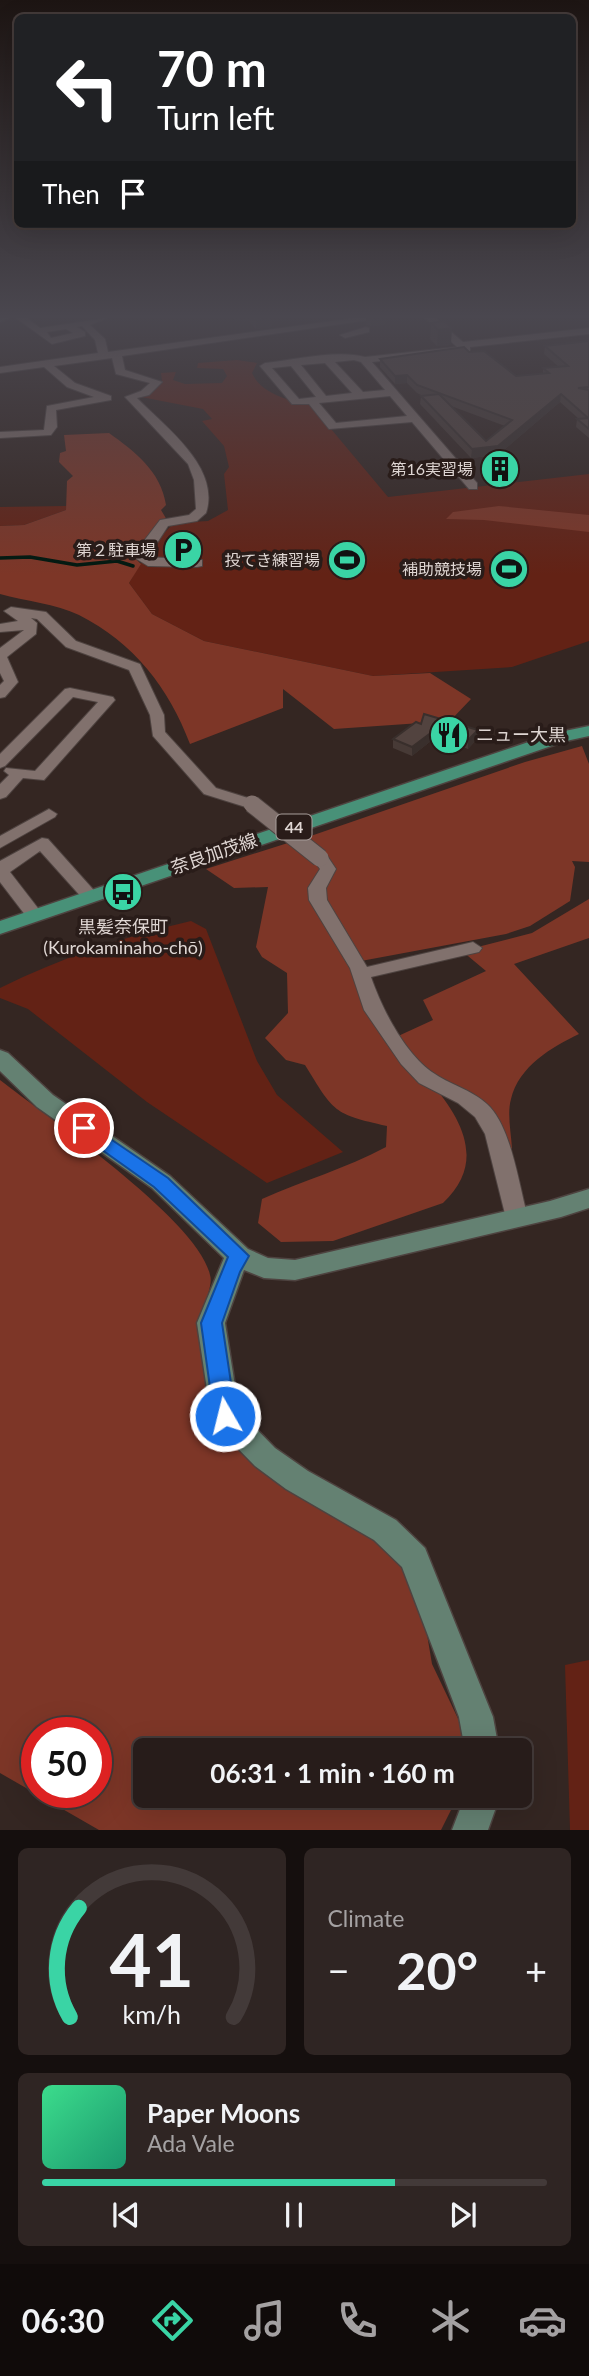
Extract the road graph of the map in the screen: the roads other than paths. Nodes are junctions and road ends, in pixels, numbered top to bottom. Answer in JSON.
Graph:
{"nodes":[{"id":1,"x":77,"y":403,"type":"edge"},
{"id":2,"x":136,"y":403,"type":"edge"},
{"id":3,"x":319,"y":403,"type":"edge"},
{"id":4,"x":335,"y":403,"type":"edge"},
{"id":5,"x":358,"y":403,"type":"edge"},
{"id":6,"x":368,"y":403,"type":"edge"},
{"id":7,"x":400,"y":403,"type":"edge"},
{"id":8,"x":361,"y":407,"type":"junction"},
{"id":9,"x":414,"y":418,"type":"junction"},
{"id":10,"x":0,"y":435,"type":"edge"},
{"id":11,"x":473,"y":486,"type":"dead end"},
{"id":12,"x":197,"y":562,"type":"dead end"},
{"id":13,"x":6,"y":609,"type":"edge"},
{"id":14,"x":30,"y":623,"type":"junction"},
{"id":15,"x":0,"y":628,"type":"edge"},
{"id":16,"x":0,"y":656,"type":"edge"},
{"id":17,"x":0,"y":694,"type":"edge"},
{"id":18,"x":589,"y":731,"type":"edge"},
{"id":19,"x":0,"y":762,"type":"edge"},
{"id":20,"x":0,"y":768,"type":"edge"},
{"id":21,"x":20,"y":772,"type":"junction"},
{"id":22,"x":0,"y":794,"type":"edge"},
{"id":23,"x":49,"y":814,"type":"dead end"},
{"id":24,"x":0,"y":843,"type":"edge"},
{"id":25,"x":90,"y":896,"type":"junction"},
{"id":26,"x":35,"y":916,"type":"junction"},
{"id":27,"x":0,"y":928,"type":"edge"},
{"id":28,"x":473,"y":948,"type":"dead end"},
{"id":29,"x":360,"y":974,"type":"junction"},
{"id":30,"x":0,"y":1058,"type":"edge"},
{"id":31,"x":589,"y":1198,"type":"edge"},
{"id":32,"x":517,"y":1219,"type":"junction"},
{"id":33,"x":239,"y":1256,"type":"junction"},
{"id":34,"x":480,"y":1738,"type":"edge"},
{"id":35,"x":478,"y":1808,"type":"edge"},
{"id":36,"x":470,"y":1830,"type":"edge"}],
"edges":[{"from":1,"to":10,"type":"street"},
{"from":2,"to":12,"type":"street"},
{"from":3,"to":8,"type":"street"},
{"from":4,"to":8,"type":"street"},
{"from":5,"to":8,"type":"street"},
{"from":6,"to":8,"type":"street"},
{"from":7,"to":9,"type":"street"},
{"from":8,"to":9,"type":"street"},
{"from":9,"to":11,"type":"street"},
{"from":13,"to":14,"type":"street"},
{"from":13,"to":29,"type":"street","bridge":true},
{"from":14,"to":15,"type":"street"},
{"from":14,"to":16,"type":"street"},
{"from":16,"to":17,"type":"street"},
{"from":18,"to":25,"type":"main road","name":"奈良加茂線","number":"44"},
{"from":19,"to":21,"type":"street"},
{"from":20,"to":21,"type":"street"},
{"from":21,"to":22,"type":"street"},
{"from":23,"to":24,"type":"street"},
{"from":25,"to":26,"type":"main road","name":"奈良加茂線","number":"44"},
{"from":25,"to":26,"type":"street"},
{"from":26,"to":27,"type":"main road","name":"奈良加茂線","number":"44"},
{"from":28,"to":29,"type":"street"},
{"from":29,"to":32,"type":"street"},
{"from":30,"to":33,"type":"main road"},
{"from":31,"to":32,"type":"main road"},
{"from":32,"to":33,"type":"main road"},
{"from":33,"to":34,"type":"main road"},
{"from":35,"to":36,"type":"main road"}]}
